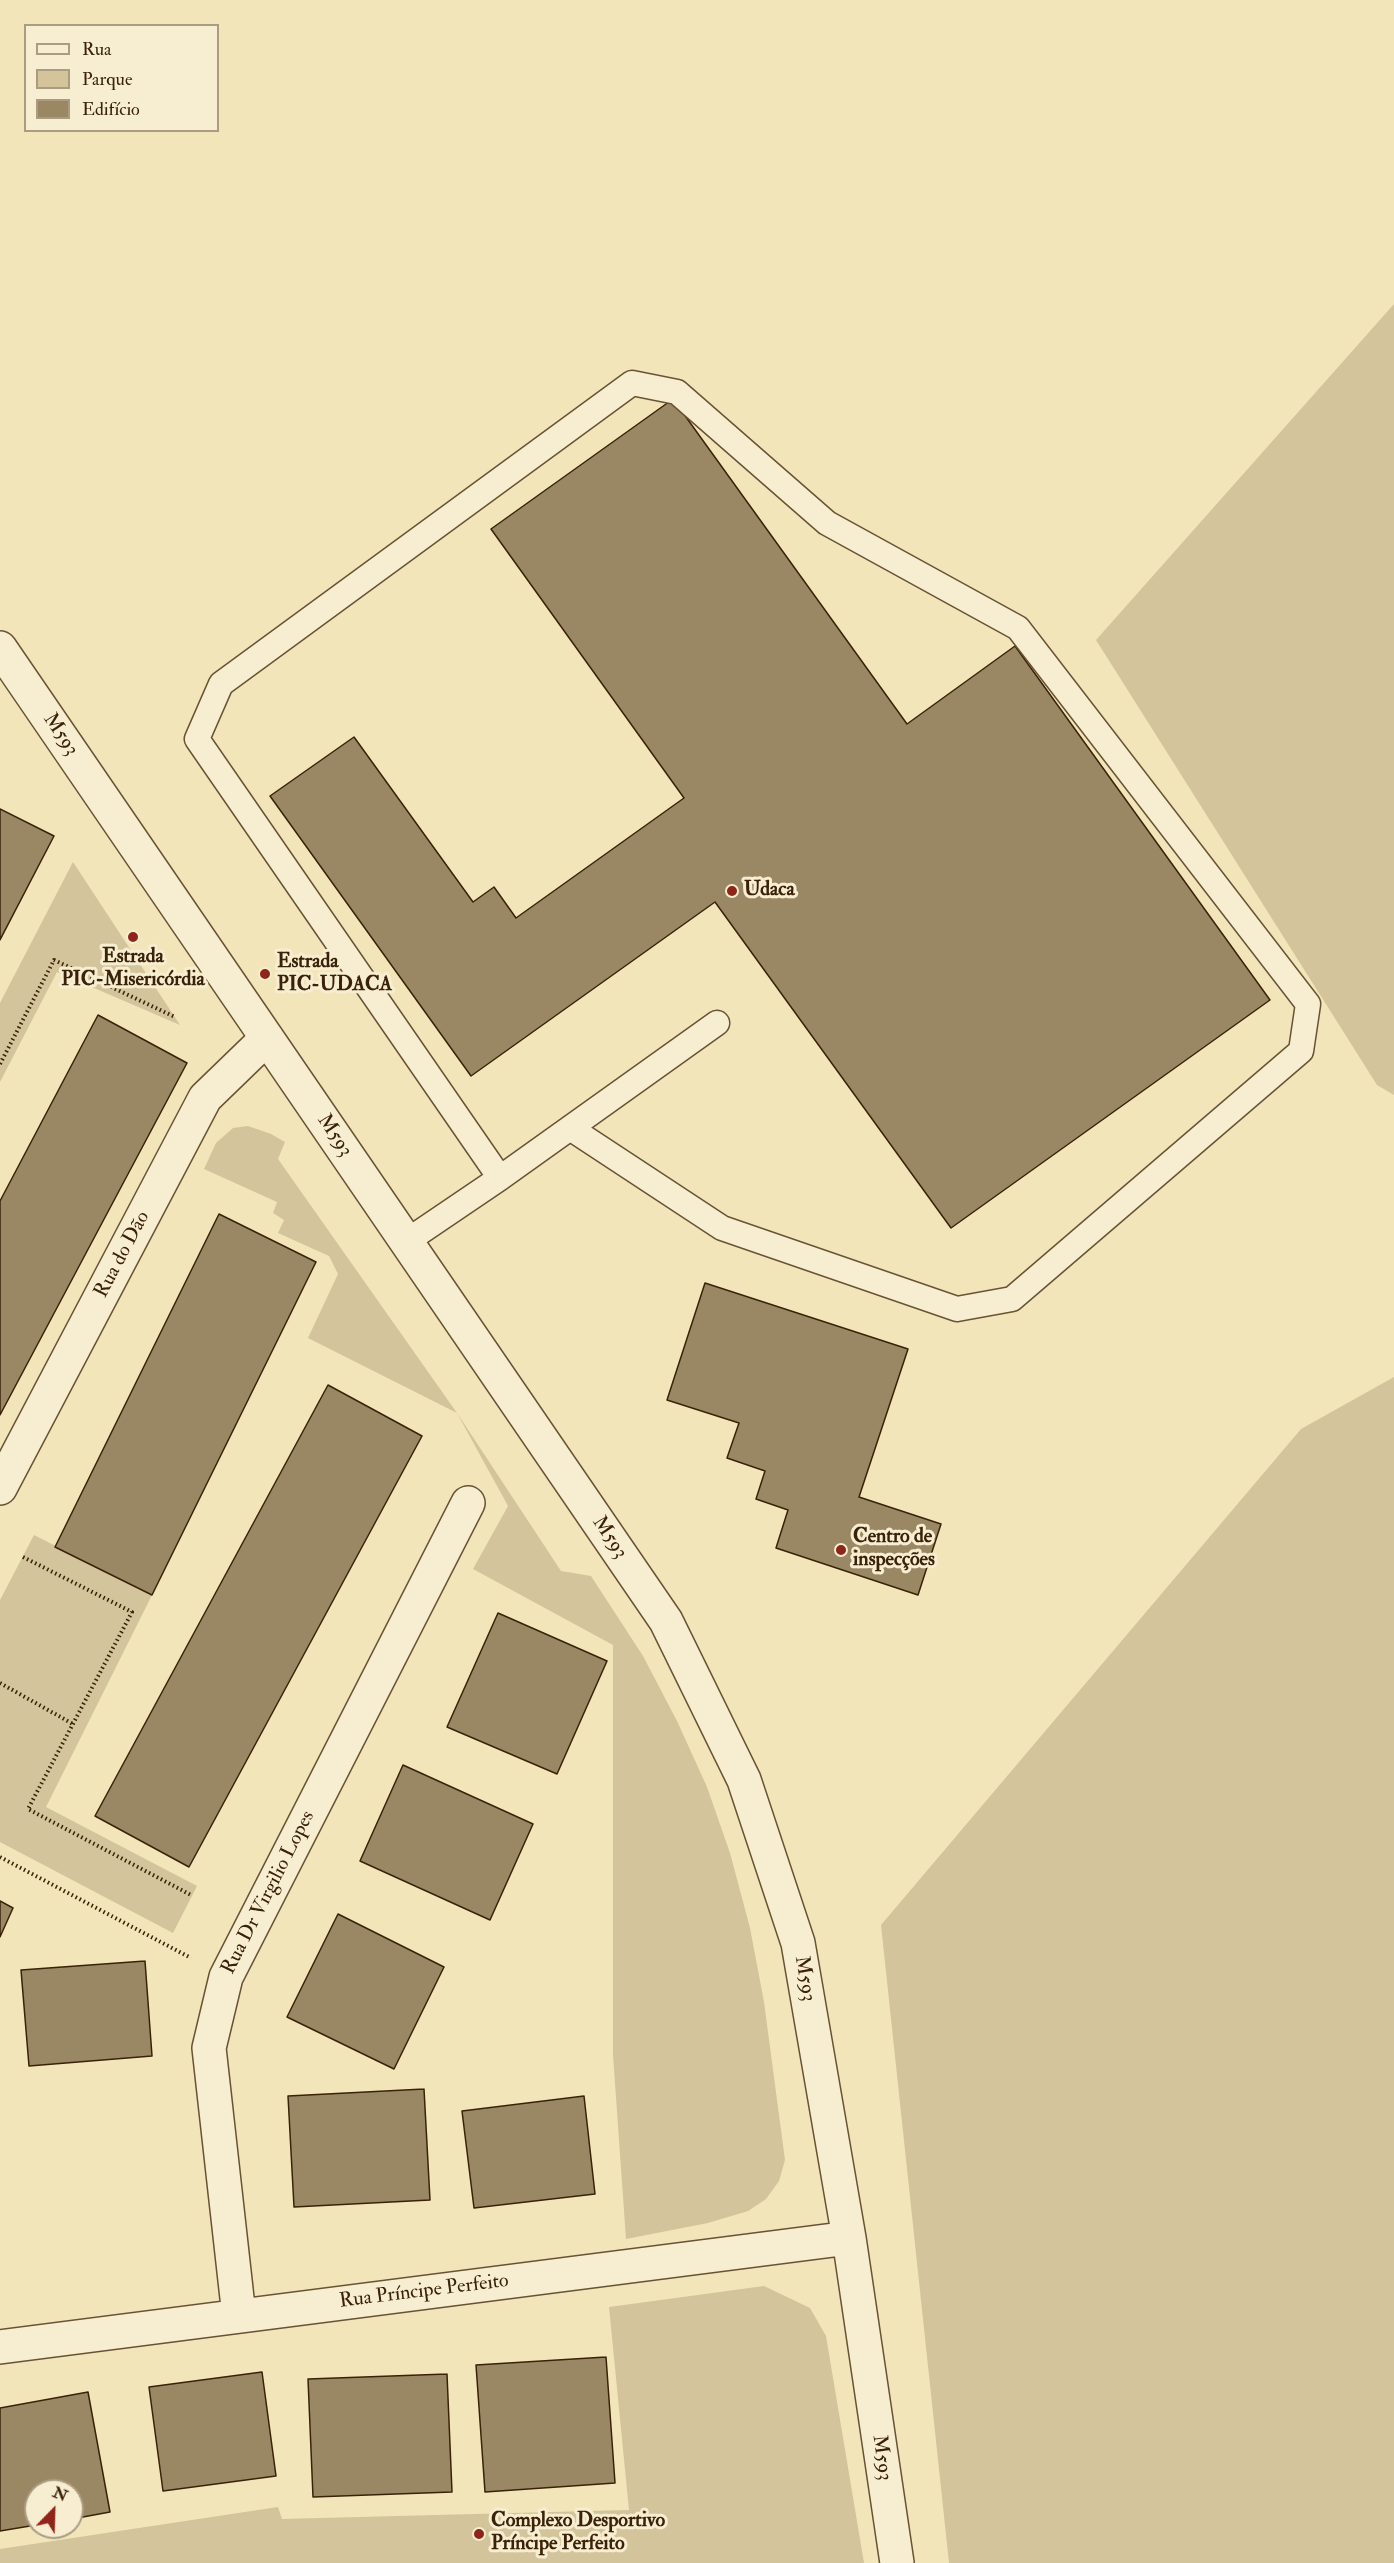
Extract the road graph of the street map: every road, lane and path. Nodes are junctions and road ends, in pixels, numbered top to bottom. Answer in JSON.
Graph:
{"nodes":[{"id":1,"x":0,"y":648,"type":"edge"},
{"id":2,"x":175,"y":1017,"type":"dead end"},
{"id":3,"x":717,"y":1023,"type":"dead end"},
{"id":4,"x":267,"y":1038,"type":"junction"},
{"id":5,"x":0,"y":1064,"type":"edge"},
{"id":6,"x":570,"y":1128,"type":"junction"},
{"id":7,"x":500,"y":1178,"type":"junction"},
{"id":8,"x":406,"y":1241,"type":"junction"},
{"id":9,"x":0,"y":1488,"type":"edge"},
{"id":10,"x":468,"y":1503,"type":"dead end"},
{"id":11,"x":23,"y":1557,"type":"dead end"},
{"id":12,"x":0,"y":1683,"type":"edge"},
{"id":13,"x":73,"y":1724,"type":"junction"},
{"id":14,"x":0,"y":1857,"type":"edge"},
{"id":15,"x":191,"y":1895,"type":"dead end"},
{"id":16,"x":226,"y":1977,"type":"junction"},
{"id":17,"x":849,"y":2238,"type":"junction"},
{"id":18,"x":239,"y":2316,"type":"junction"},
{"id":19,"x":0,"y":2347,"type":"edge"},
{"id":20,"x":897,"y":2563,"type":"edge"}],
"edges":[{"from":1,"to":4,"type":"street","name":"M593"},
{"from":2,"to":5,"type":"path"},
{"from":3,"to":6,"type":"lane"},
{"from":4,"to":8,"type":"street","name":"M593"},
{"from":4,"to":9,"type":"street","name":"Rua do Dão"},
{"from":6,"to":7,"type":"lane"},
{"from":6,"to":7,"type":"lane"},
{"from":7,"to":8,"type":"lane"},
{"from":8,"to":17,"type":"street","name":"M593"},
{"from":10,"to":16,"type":"street","name":"Rua Dr Virgilio Lopes"},
{"from":11,"to":13,"type":"path"},
{"from":12,"to":13,"type":"path"},
{"from":13,"to":15,"type":"path"},
{"from":14,"to":16,"type":"path"},
{"from":16,"to":18,"type":"street","name":"Rua Dr Virgilio Lopes"},
{"from":17,"to":18,"type":"street","name":"Rua Príncipe Perfeito"},
{"from":17,"to":20,"type":"street","name":"M593"},
{"from":18,"to":19,"type":"street","name":"Rua Príncipe Perfeito"}]}
